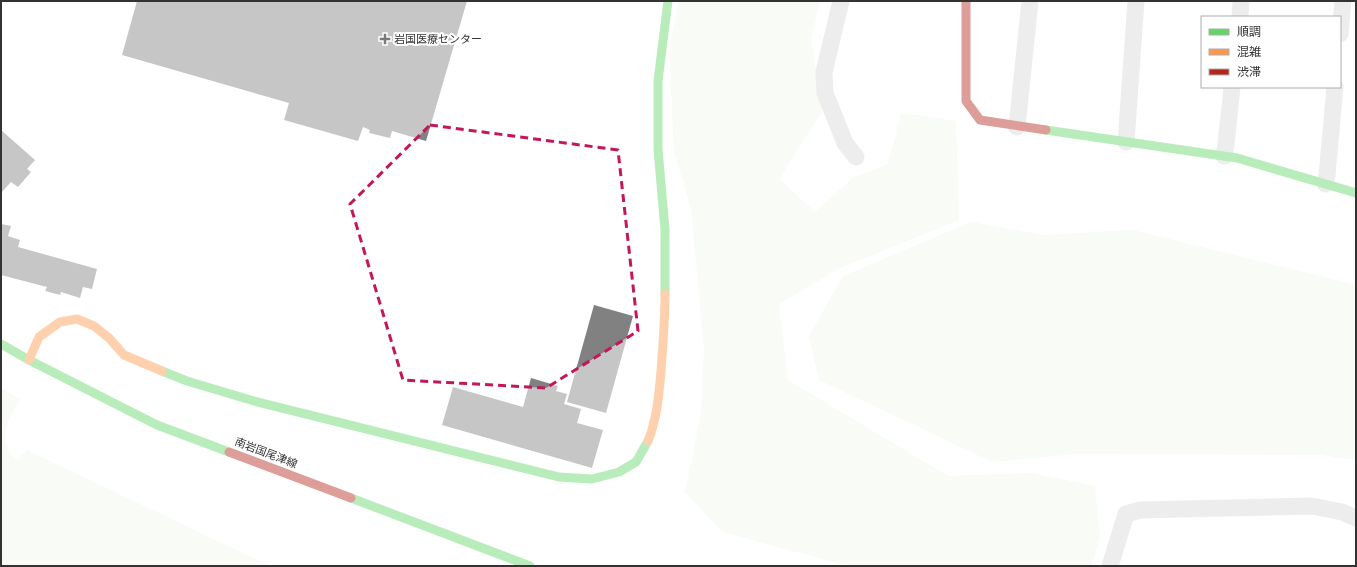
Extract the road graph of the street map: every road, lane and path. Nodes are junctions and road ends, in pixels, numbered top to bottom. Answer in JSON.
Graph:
{"nodes":[{"id":1,"x":668,"y":1,"type":"edge"},
{"id":2,"x":841,"y":1,"type":"edge"},
{"id":3,"x":966,"y":1,"type":"edge"},
{"id":4,"x":1030,"y":1,"type":"edge"},
{"id":5,"x":1136,"y":1,"type":"edge"},
{"id":6,"x":1241,"y":1,"type":"edge"},
{"id":7,"x":1343,"y":1,"type":"edge"},
{"id":8,"x":1240,"y":16,"type":"edge"},
{"id":9,"x":1341,"y":23,"type":"edge"},
{"id":10,"x":1232,"y":88,"type":"edge"},
{"id":11,"x":1335,"y":88,"type":"edge"},
{"id":12,"x":1017,"y":127,"type":"junction"},
{"id":13,"x":1126,"y":142,"type":"junction"},
{"id":14,"x":1224,"y":156,"type":"junction"},
{"id":15,"x":856,"y":157,"type":"dead end"},
{"id":16,"x":1325,"y":184,"type":"junction"},
{"id":17,"x":1356,"y":193,"type":"edge"},
{"id":18,"x":1,"y":344,"type":"edge"},
{"id":19,"x":28,"y":360,"type":"junction"},
{"id":20,"x":1356,"y":518,"type":"edge"},
{"id":21,"x":1,"y":564,"type":"edge"},
{"id":22,"x":5,"y":566,"type":"edge"},
{"id":23,"x":530,"y":566,"type":"edge"},
{"id":24,"x":1110,"y":566,"type":"edge"}],
"edges":[{"from":1,"to":19,"type":"street"},
{"from":2,"to":15,"type":"street"},
{"from":3,"to":12,"type":"street"},
{"from":4,"to":12,"type":"street"},
{"from":5,"to":13,"type":"street"},
{"from":6,"to":8,"type":"street"},
{"from":7,"to":9,"type":"street"},
{"from":10,"to":14,"type":"street"},
{"from":11,"to":16,"type":"street"},
{"from":12,"to":13,"type":"street"},
{"from":13,"to":14,"type":"street"},
{"from":14,"to":16,"type":"street"},
{"from":16,"to":17,"type":"street"},
{"from":18,"to":19,"type":"street","name":"南岩国尾津線"},
{"from":19,"to":23,"type":"street","name":"南岩国尾津線"},
{"from":20,"to":24,"type":"street"},
{"from":21,"to":22,"type":"path"}]}
